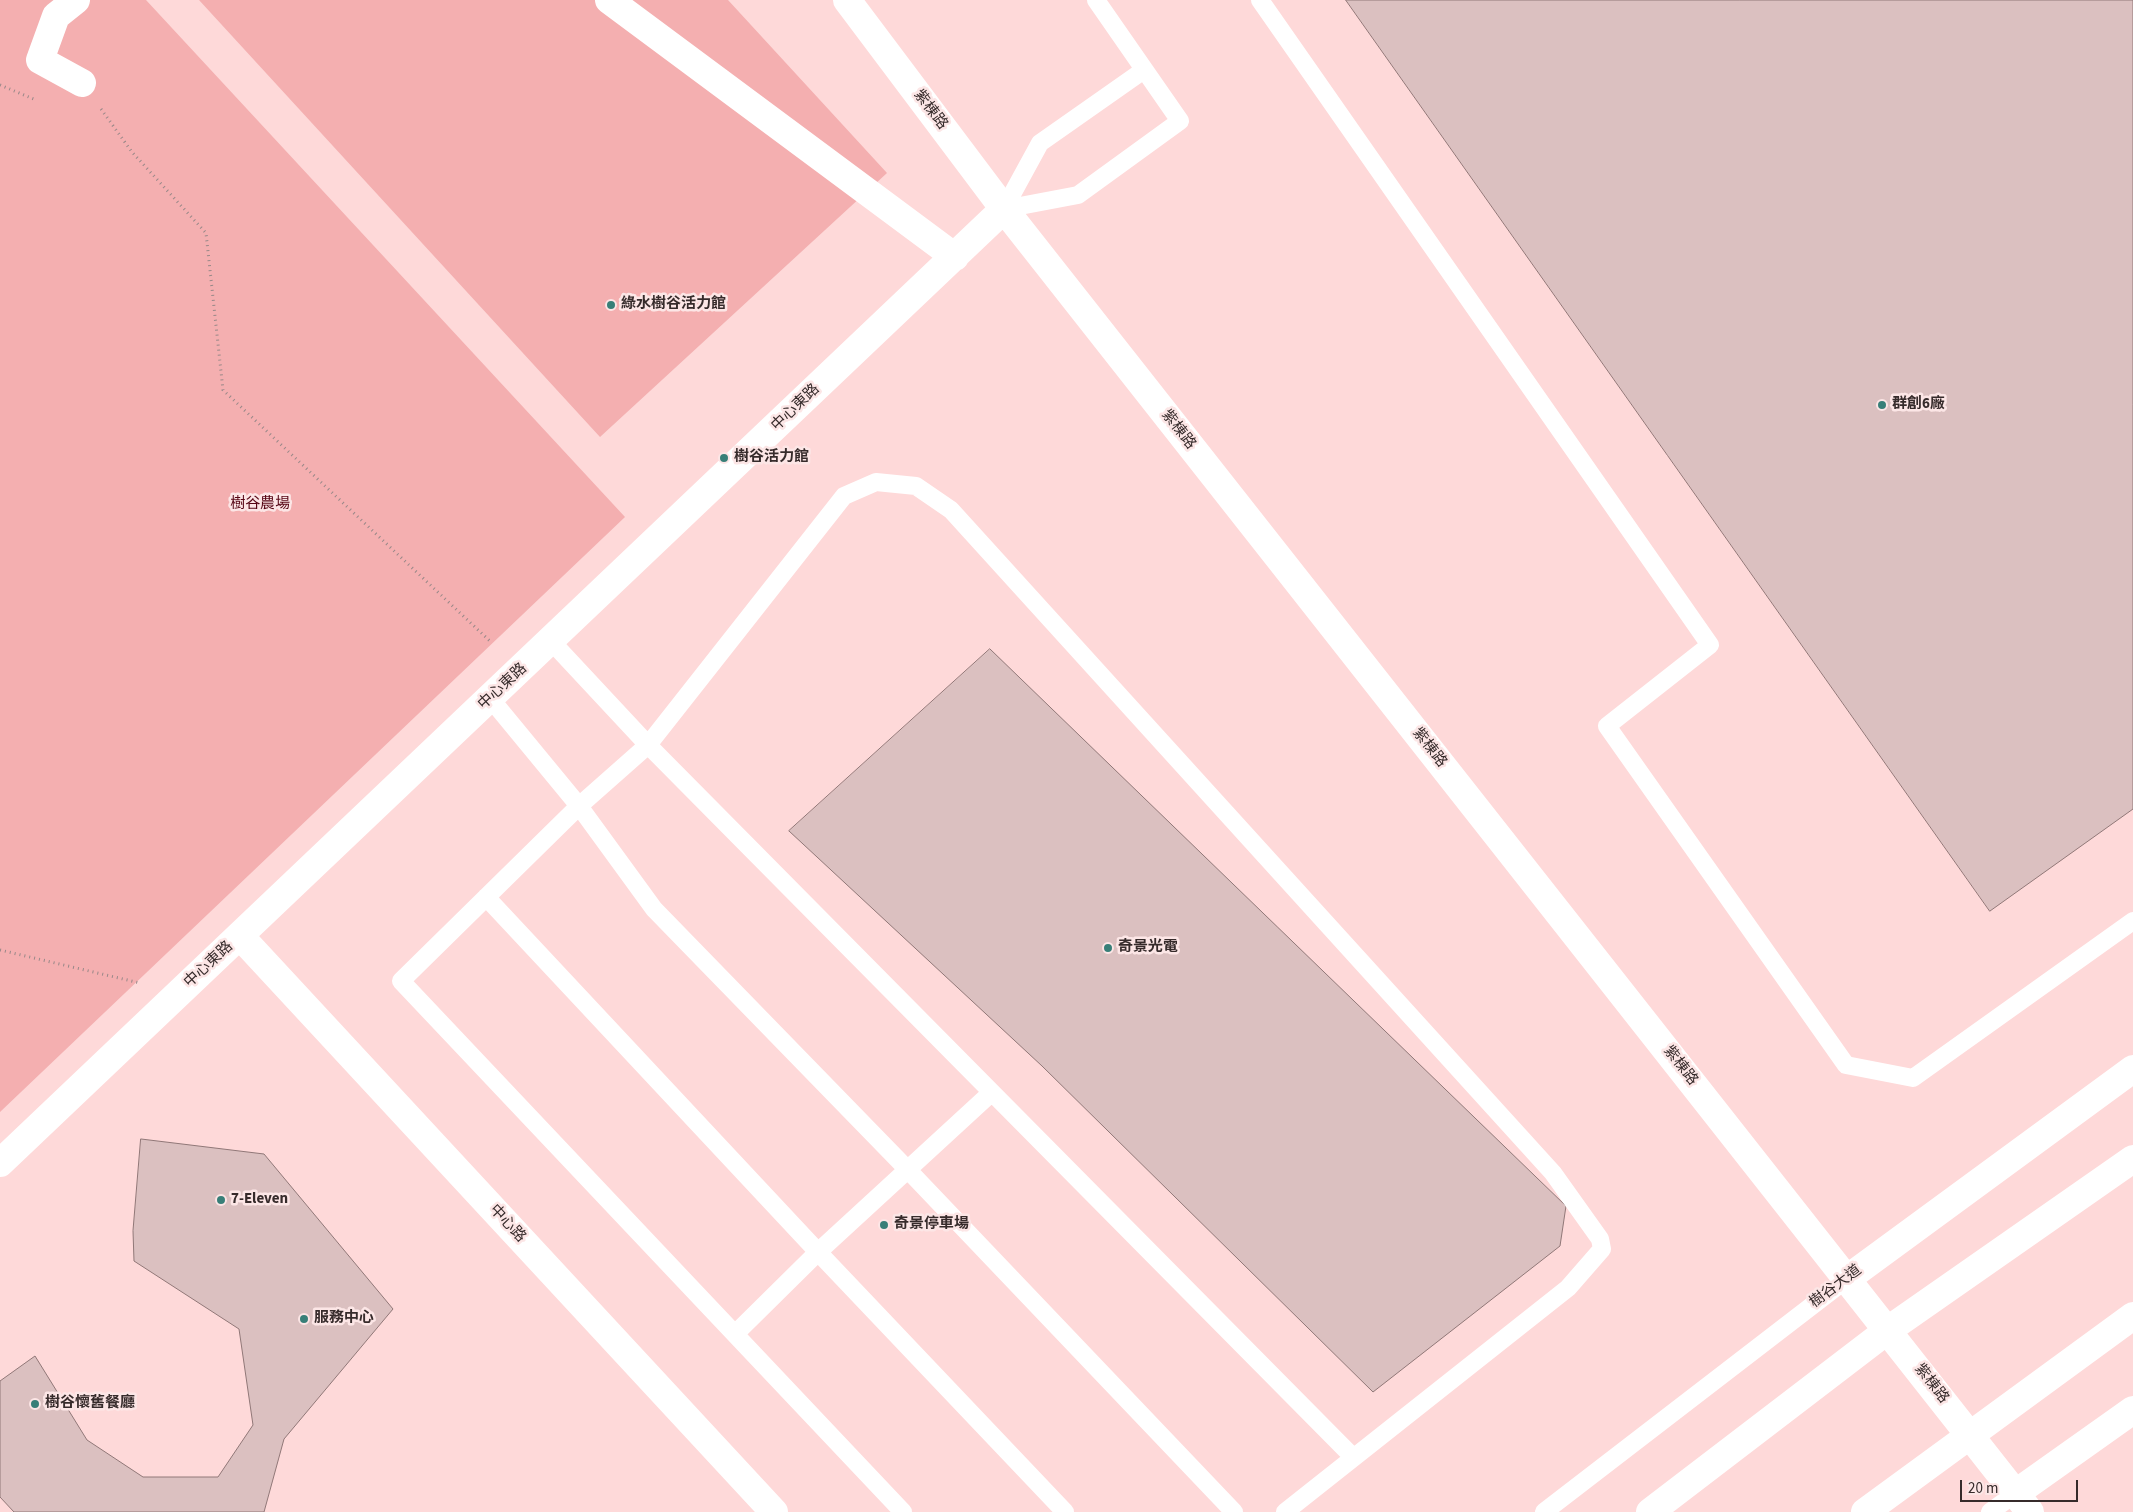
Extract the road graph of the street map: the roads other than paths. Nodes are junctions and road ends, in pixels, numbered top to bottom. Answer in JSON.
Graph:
{"nodes":[{"id":1,"x":76,"y":0,"type":"edge"},
{"id":2,"x":608,"y":0,"type":"edge"},
{"id":3,"x":848,"y":0,"type":"edge"},
{"id":4,"x":1096,"y":0,"type":"edge"},
{"id":5,"x":1260,"y":0,"type":"edge"},
{"id":6,"x":1144,"y":70,"type":"junction"},
{"id":7,"x":82,"y":83,"type":"dead end"},
{"id":8,"x":1004,"y":210,"type":"junction"},
{"id":9,"x":955,"y":257,"type":"junction"},
{"id":10,"x":551,"y":641,"type":"junction"},
{"id":11,"x":490,"y":698,"type":"junction"},
{"id":12,"x":648,"y":745,"type":"junction"},
{"id":13,"x":579,"y":806,"type":"junction"},
{"id":14,"x":486,"y":897,"type":"junction"},
{"id":15,"x":2133,"y":921,"type":"edge"},
{"id":16,"x":240,"y":936,"type":"junction"},
{"id":17,"x":2133,"y":1069,"type":"edge"},
{"id":18,"x":991,"y":1093,"type":"junction"},
{"id":19,"x":2133,"y":1159,"type":"edge"},
{"id":20,"x":0,"y":1162,"type":"edge"},
{"id":21,"x":909,"y":1171,"type":"junction"},
{"id":22,"x":818,"y":1252,"type":"junction"},
{"id":23,"x":1848,"y":1278,"type":"junction"},
{"id":24,"x":2133,"y":1316,"type":"edge"},
{"id":25,"x":1888,"y":1330,"type":"junction"},
{"id":26,"x":735,"y":1334,"type":"junction"},
{"id":27,"x":2133,"y":1410,"type":"edge"},
{"id":28,"x":1971,"y":1435,"type":"junction"},
{"id":29,"x":1353,"y":1456,"type":"junction"},
{"id":30,"x":2023,"y":1502,"type":"edge"},
{"id":31,"x":774,"y":1512,"type":"edge"},
{"id":32,"x":903,"y":1512,"type":"edge"},
{"id":33,"x":1065,"y":1512,"type":"edge"},
{"id":34,"x":1234,"y":1512,"type":"edge"},
{"id":35,"x":1285,"y":1512,"type":"edge"},
{"id":36,"x":1544,"y":1512,"type":"edge"},
{"id":37,"x":1650,"y":1512,"type":"edge"},
{"id":38,"x":1865,"y":1512,"type":"edge"},
{"id":39,"x":1990,"y":1512,"type":"edge"}],
"edges":[{"from":1,"to":7,"type":"street"},
{"from":2,"to":9,"type":"street"},
{"from":3,"to":8,"type":"street","name":"紫棟路"},
{"from":4,"to":6,"type":"lane"},
{"from":5,"to":15,"type":"lane"},
{"from":6,"to":8,"type":"lane"},
{"from":6,"to":8,"type":"lane"},
{"from":8,"to":9,"type":"street","name":"中心東路"},
{"from":8,"to":23,"type":"street","name":"紫棟路"},
{"from":9,"to":10,"type":"street","name":"中心東路"},
{"from":10,"to":11,"type":"street","name":"中心東路"},
{"from":10,"to":12,"type":"lane"},
{"from":11,"to":13,"type":"lane"},
{"from":11,"to":16,"type":"street","name":"中心東路"},
{"from":12,"to":13,"type":"lane"},
{"from":12,"to":18,"type":"lane"},
{"from":12,"to":29,"type":"lane"},
{"from":13,"to":14,"type":"lane"},
{"from":13,"to":21,"type":"lane"},
{"from":14,"to":22,"type":"lane"},
{"from":14,"to":26,"type":"lane"},
{"from":16,"to":20,"type":"street","name":"中心東路"},
{"from":16,"to":31,"type":"street","name":"中心路"},
{"from":17,"to":23,"type":"street","name":"樹谷大道"},
{"from":18,"to":21,"type":"lane"},
{"from":18,"to":29,"type":"lane"},
{"from":19,"to":25,"type":"street"},
{"from":21,"to":22,"type":"lane"},
{"from":21,"to":34,"type":"lane"},
{"from":22,"to":26,"type":"lane"},
{"from":22,"to":33,"type":"lane"},
{"from":23,"to":25,"type":"street","name":"紫棟路"},
{"from":23,"to":36,"type":"lane","name":"樹谷大道"},
{"from":24,"to":28,"type":"street"},
{"from":25,"to":28,"type":"street","name":"紫棟路"},
{"from":25,"to":37,"type":"street"},
{"from":26,"to":32,"type":"lane"},
{"from":27,"to":30,"type":"street"},
{"from":28,"to":30,"type":"street","name":"紫棟路"},
{"from":28,"to":38,"type":"street"},
{"from":29,"to":35,"type":"lane"},
{"from":30,"to":39,"type":"lane"}]}
